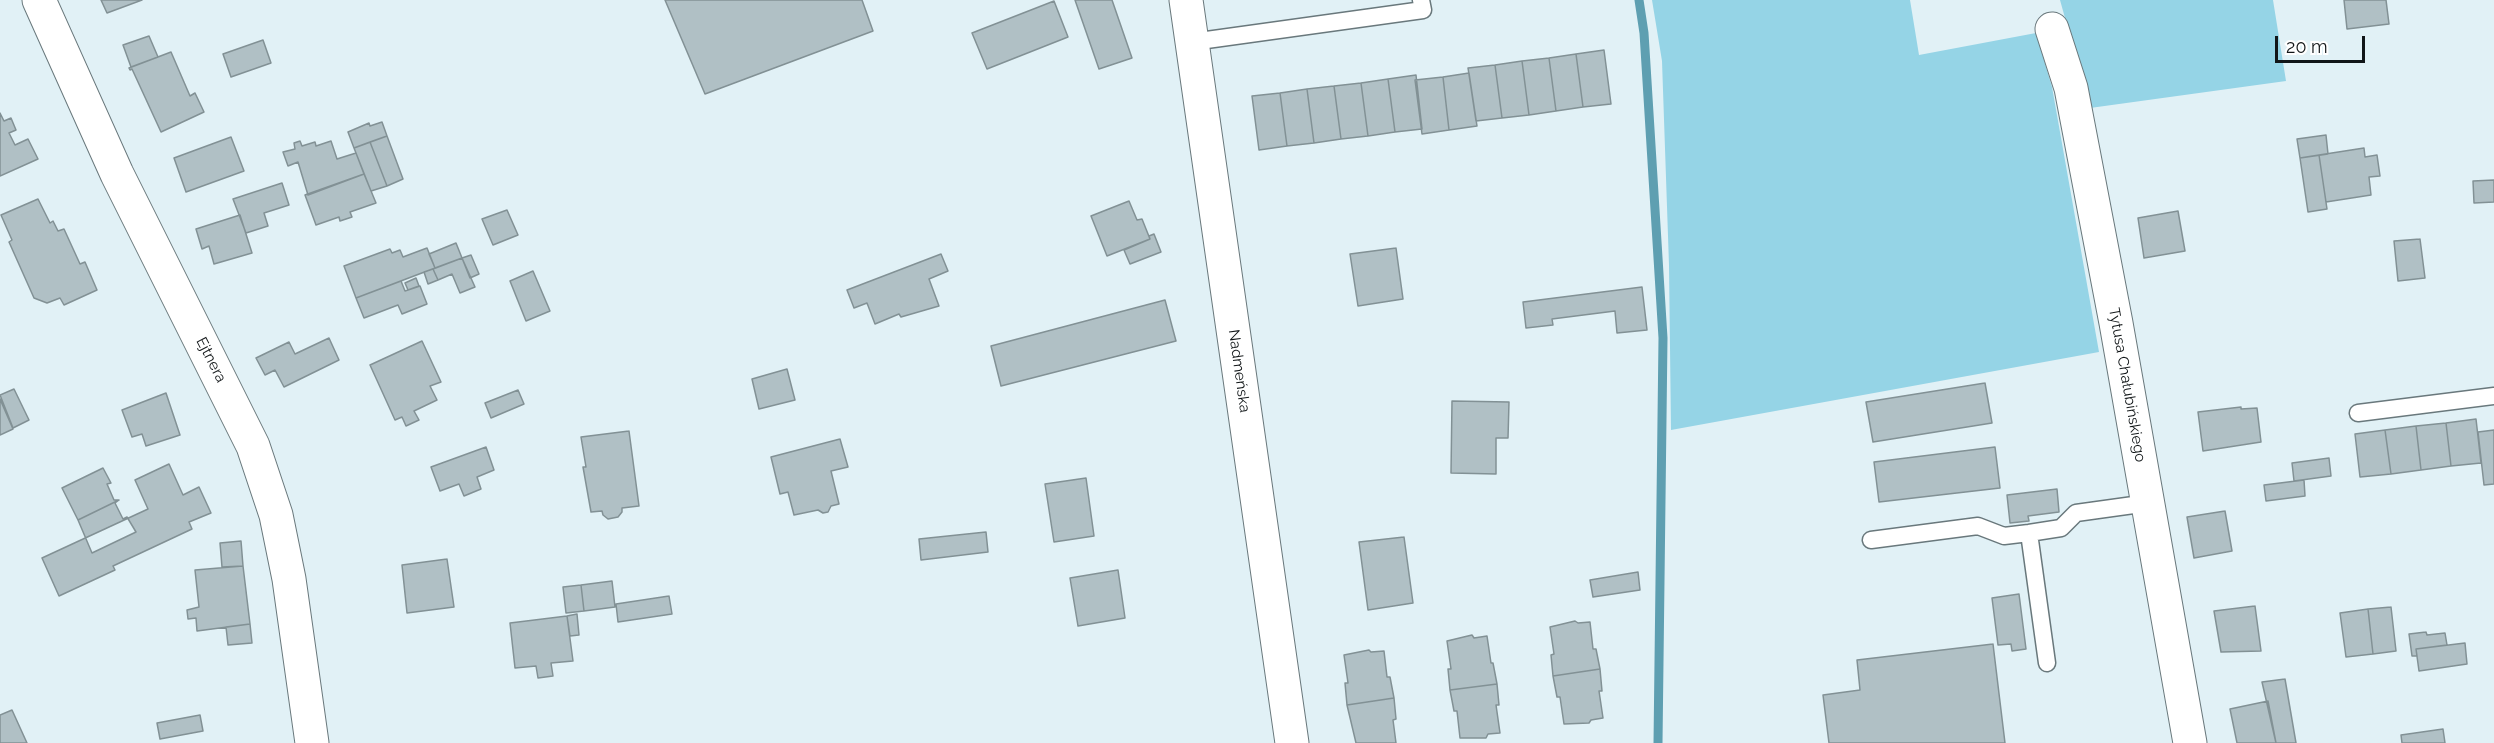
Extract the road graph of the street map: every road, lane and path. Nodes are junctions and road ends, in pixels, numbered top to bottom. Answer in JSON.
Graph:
{"nodes":[{"id":1,"x":39,"y":0,"type":"edge"},
{"id":2,"x":1186,"y":0,"type":"edge"},
{"id":3,"x":1421,"y":0,"type":"edge"},
{"id":4,"x":2052,"y":29,"type":"dead end"},
{"id":5,"x":1192,"y":42,"type":"junction"},
{"id":6,"x":2494,"y":396,"type":"edge"},
{"id":7,"x":2358,"y":413,"type":"dead end"},
{"id":8,"x":2148,"y":503,"type":"junction"},
{"id":9,"x":2029,"y":533,"type":"junction"},
{"id":10,"x":1871,"y":540,"type":"dead end"},
{"id":11,"x":2047,"y":663,"type":"dead end"},
{"id":12,"x":312,"y":743,"type":"edge"},
{"id":13,"x":1292,"y":743,"type":"edge"},
{"id":14,"x":2190,"y":743,"type":"edge"}],
"edges":[{"from":1,"to":12,"type":"street","name":"Ejtnera"},
{"from":2,"to":5,"type":"street","name":"Nadmeńska"},
{"from":3,"to":5,"type":"lane"},
{"from":4,"to":8,"type":"street","name":"Tytusa Chałubińskiego"},
{"from":5,"to":13,"type":"street","name":"Nadmeńska"},
{"from":6,"to":7,"type":"lane"},
{"from":8,"to":9,"type":"lane"},
{"from":8,"to":14,"type":"street","name":"Tytusa Chałubińskiego"},
{"from":9,"to":10,"type":"lane"},
{"from":9,"to":11,"type":"lane"}]}
